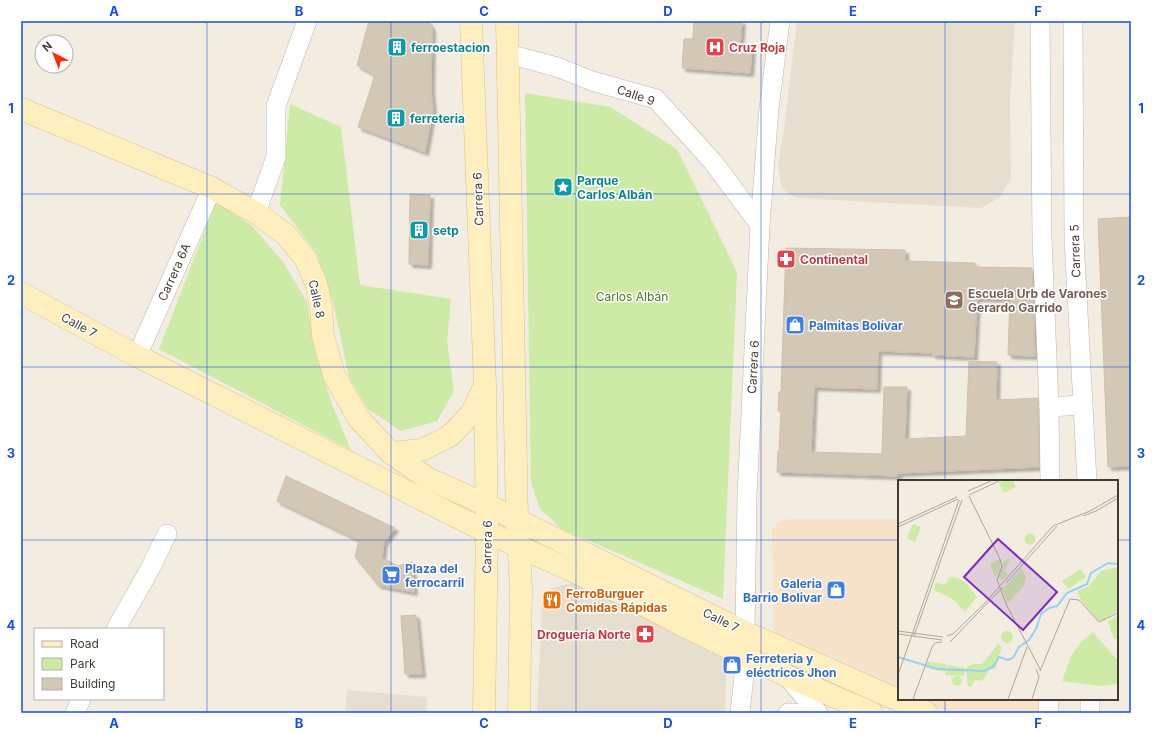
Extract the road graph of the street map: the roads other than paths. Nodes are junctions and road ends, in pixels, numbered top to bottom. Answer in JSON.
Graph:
{"nodes":[{"id":1,"x":307,"y":21,"type":"edge"},
{"id":2,"x":471,"y":21,"type":"edge"},
{"id":3,"x":507,"y":21,"type":"edge"},
{"id":4,"x":780,"y":21,"type":"edge"},
{"id":5,"x":1040,"y":21,"type":"edge"},
{"id":6,"x":1073,"y":21,"type":"edge"},
{"id":7,"x":508,"y":54,"type":"junction"},
{"id":8,"x":21,"y":109,"type":"edge"},
{"id":9,"x":212,"y":188,"type":"junction"},
{"id":10,"x":256,"y":212,"type":"junction"},
{"id":11,"x":760,"y":225,"type":"junction"},
{"id":12,"x":21,"y":293,"type":"edge"},
{"id":13,"x":137,"y":356,"type":"junction"},
{"id":14,"x":485,"y":384,"type":"junction"},
{"id":15,"x":1083,"y":405,"type":"junction"},
{"id":16,"x":1049,"y":408,"type":"junction"},
{"id":17,"x":390,"y":453,"type":"junction"},
{"id":18,"x":1050,"y":480,"type":"edge"},
{"id":19,"x":1087,"y":480,"type":"edge"},
{"id":20,"x":487,"y":504,"type":"junction"},
{"id":21,"x":517,"y":520,"type":"junction"},
{"id":22,"x":487,"y":532,"type":"junction"},
{"id":23,"x":168,"y":534,"type":"dead end"},
{"id":24,"x":519,"y":546,"type":"junction"},
{"id":25,"x":117,"y":628,"type":"edge"},
{"id":26,"x":745,"y":632,"type":"junction"},
{"id":27,"x":746,"y":656,"type":"junction"},
{"id":28,"x":787,"y":676,"type":"junction"},
{"id":29,"x":81,"y":700,"type":"edge"},
{"id":30,"x":898,"y":700,"type":"edge"},
{"id":31,"x":899,"y":700,"type":"edge"},
{"id":32,"x":1049,"y":700,"type":"edge"},
{"id":33,"x":1090,"y":700,"type":"edge"},
{"id":34,"x":75,"y":713,"type":"edge"},
{"id":35,"x":484,"y":713,"type":"edge"},
{"id":36,"x":519,"y":713,"type":"edge"},
{"id":37,"x":740,"y":713,"type":"edge"},
{"id":38,"x":788,"y":713,"type":"edge"},
{"id":39,"x":796,"y":713,"type":"edge"},
{"id":40,"x":818,"y":713,"type":"edge"},
{"id":41,"x":872,"y":713,"type":"edge"},
{"id":42,"x":928,"y":713,"type":"edge"},
{"id":43,"x":1048,"y":713,"type":"edge"},
{"id":44,"x":1090,"y":713,"type":"edge"}],
"edges":[{"from":1,"to":10,"type":"street"},
{"from":2,"to":14,"type":"main road","name":"Carrera 6"},
{"from":3,"to":7,"type":"main road"},
{"from":4,"to":11,"type":"street","name":"Carrera 6"},
{"from":5,"to":16,"type":"street"},
{"from":6,"to":15,"type":"street","name":"Carrera 5"},
{"from":7,"to":11,"type":"street","name":"Calle 9"},
{"from":7,"to":21,"type":"main road"},
{"from":8,"to":9,"type":"main road","name":"Calle 8"},
{"from":9,"to":10,"type":"main road","name":"Calle 8"},
{"from":9,"to":13,"type":"street","name":"Carrera 6A"},
{"from":10,"to":17,"type":"main road","name":"Calle 8"},
{"from":11,"to":26,"type":"street","name":"Carrera 6"},
{"from":12,"to":13,"type":"main road","name":"Calle 7"},
{"from":13,"to":22,"type":"main road","name":"Calle 7"},
{"from":14,"to":17,"type":"main road"},
{"from":14,"to":20,"type":"main road","name":"Carrera 6"},
{"from":15,"to":16,"type":"street"},
{"from":15,"to":19,"type":"street","name":"Carrera 5"},
{"from":16,"to":18,"type":"street"},
{"from":17,"to":20,"type":"main road","name":"Calle 8"},
{"from":20,"to":21,"type":"main road","name":"Calle 8"},
{"from":20,"to":22,"type":"main road","name":"Carrera 6"},
{"from":21,"to":24,"type":"main road"},
{"from":21,"to":26,"type":"main road","name":"Calle 7"},
{"from":22,"to":24,"type":"main road","name":"Calle 7"},
{"from":22,"to":35,"type":"main road","name":"Carrera 6"},
{"from":23,"to":25,"type":"street"},
{"from":24,"to":27,"type":"main road","name":"Calle 7"},
{"from":24,"to":36,"type":"main road"},
{"from":26,"to":27,"type":"street","name":"Carrera 6"},
{"from":26,"to":30,"type":"main road","name":"Calle 7"},
{"from":27,"to":28,"type":"main road","name":"Calle 7"},
{"from":27,"to":37,"type":"street","name":"Carrera 6"},
{"from":28,"to":40,"type":"street"},
{"from":28,"to":41,"type":"main road","name":"Calle 7"},
{"from":29,"to":34,"type":"street"},
{"from":31,"to":42,"type":"main road","name":"Calle 7"},
{"from":32,"to":43,"type":"street"},
{"from":33,"to":44,"type":"street"},
{"from":38,"to":39,"type":"street"}]}
